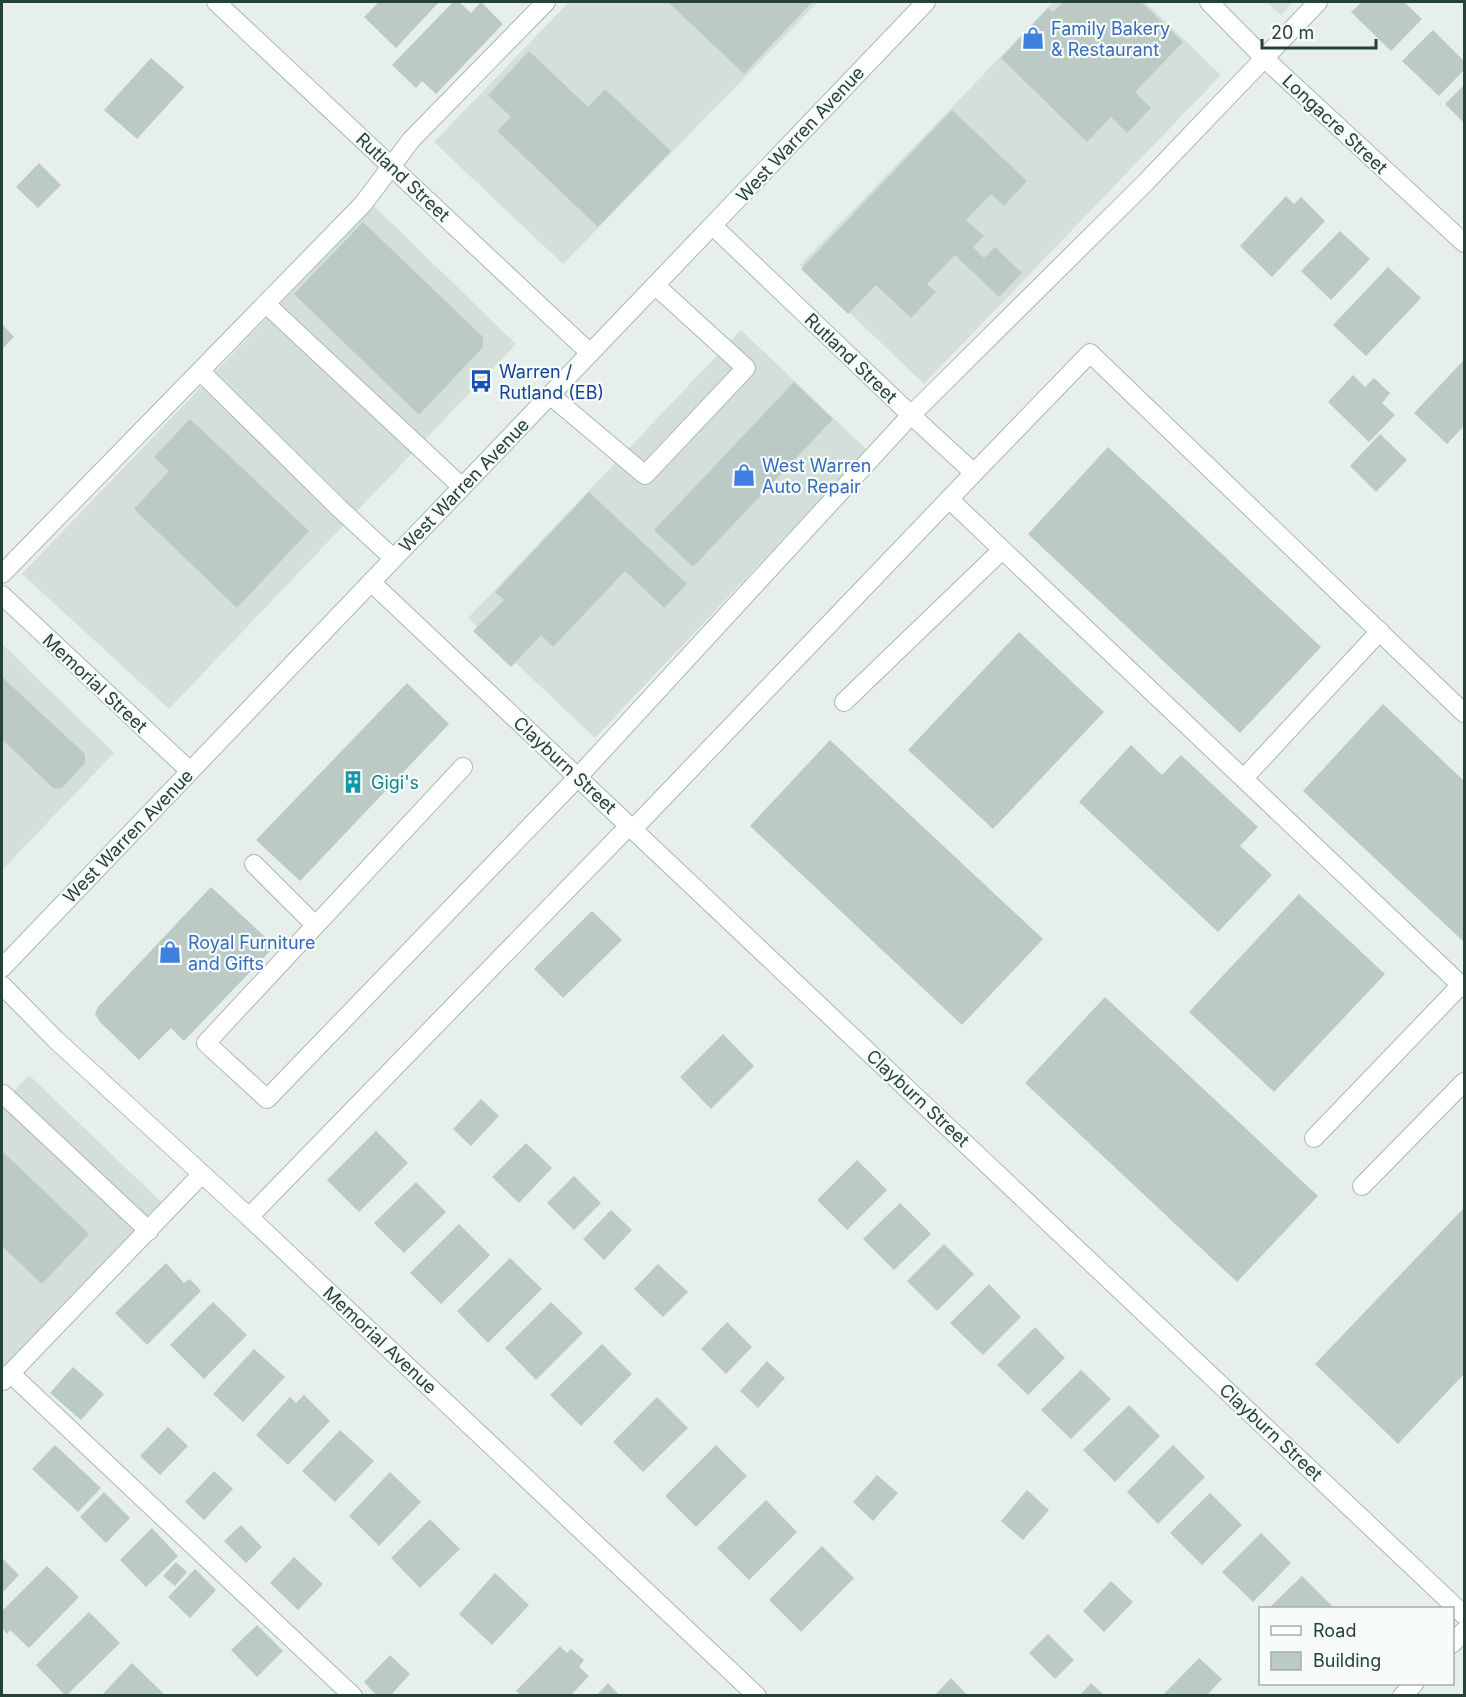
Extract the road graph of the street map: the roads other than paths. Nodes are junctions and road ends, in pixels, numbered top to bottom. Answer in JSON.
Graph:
{"nodes":[{"id":1,"x":216,"y":2,"type":"edge"},
{"id":2,"x":546,"y":2,"type":"edge"},
{"id":3,"x":926,"y":2,"type":"edge"},
{"id":4,"x":1209,"y":2,"type":"edge"},
{"id":5,"x":1318,"y":2,"type":"edge"},
{"id":6,"x":1264,"y":58,"type":"junction"},
{"id":7,"x":392,"y":167,"type":"junction"},
{"id":8,"x":713,"y":226,"type":"junction"},
{"id":9,"x":1464,"y":243,"type":"edge"},
{"id":10,"x":656,"y":286,"type":"junction"},
{"id":11,"x":266,"y":304,"type":"junction"},
{"id":12,"x":590,"y":353,"type":"junction"},
{"id":13,"x":200,"y":371,"type":"junction"},
{"id":14,"x":550,"y":395,"type":"junction"},
{"id":15,"x":910,"y":415,"type":"junction"},
{"id":16,"x":974,"y":472,"type":"junction"},
{"id":17,"x":462,"y":487,"type":"junction"},
{"id":18,"x":949,"y":499,"type":"junction"},
{"id":19,"x":1002,"y":550,"type":"junction"},
{"id":20,"x":393,"y":558,"type":"junction"},
{"id":21,"x":2,"y":574,"type":"edge"},
{"id":22,"x":371,"y":582,"type":"junction"},
{"id":23,"x":2,"y":595,"type":"edge"},
{"id":24,"x":1380,"y":631,"type":"junction"},
{"id":25,"x":844,"y":702,"type":"dead end"},
{"id":26,"x":1464,"y":712,"type":"edge"},
{"id":27,"x":463,"y":767,"type":"dead end"},
{"id":28,"x":190,"y":771,"type":"junction"},
{"id":29,"x":578,"y":777,"type":"junction"},
{"id":30,"x":1244,"y":778,"type":"junction"},
{"id":31,"x":631,"y":827,"type":"junction"},
{"id":32,"x":254,"y":864,"type":"dead end"},
{"id":33,"x":315,"y":925,"type":"junction"},
{"id":34,"x":2,"y":968,"type":"edge"},
{"id":35,"x":2,"y":985,"type":"edge"},
{"id":36,"x":1463,"y":986,"type":"edge"},
{"id":37,"x":1464,"y":1082,"type":"edge"},
{"id":38,"x":3,"y":1094,"type":"dead end"},
{"id":39,"x":1314,"y":1138,"type":"dead end"},
{"id":40,"x":201,"y":1175,"type":"junction"},
{"id":41,"x":1362,"y":1186,"type":"dead end"},
{"id":42,"x":249,"y":1217,"type":"junction"},
{"id":43,"x":149,"y":1231,"type":"junction"},
{"id":44,"x":6,"y":1378,"type":"edge"},
{"id":45,"x":1464,"y":1615,"type":"edge"},
{"id":46,"x":353,"y":1695,"type":"edge"},
{"id":47,"x":757,"y":1695,"type":"edge"}],
"edges":[{"from":1,"to":7,"type":"street","name":"Rutland Street"},
{"from":2,"to":7,"type":"street"},
{"from":3,"to":8,"type":"street","name":"West Warren Avenue"},
{"from":4,"to":6,"type":"street","name":"Longacre Street"},
{"from":5,"to":6,"type":"street"},
{"from":6,"to":9,"type":"street","name":"Longacre Street"},
{"from":6,"to":15,"type":"street"},
{"from":7,"to":11,"type":"street"},
{"from":7,"to":12,"type":"street","name":"Rutland Street"},
{"from":8,"to":10,"type":"street","name":"West Warren Avenue"},
{"from":8,"to":15,"type":"street","name":"Rutland Street"},
{"from":10,"to":12,"type":"street","name":"West Warren Avenue"},
{"from":10,"to":14,"type":"street"},
{"from":11,"to":13,"type":"street"},
{"from":11,"to":17,"type":"street"},
{"from":12,"to":14,"type":"street","name":"West Warren Avenue"},
{"from":13,"to":20,"type":"street"},
{"from":13,"to":21,"type":"street"},
{"from":14,"to":17,"type":"street","name":"West Warren Avenue"},
{"from":15,"to":16,"type":"street","name":"Rutland Street"},
{"from":15,"to":29,"type":"street"},
{"from":16,"to":18,"type":"street"},
{"from":16,"to":24,"type":"street"},
{"from":17,"to":20,"type":"street","name":"West Warren Avenue"},
{"from":18,"to":19,"type":"street"},
{"from":18,"to":31,"type":"street"},
{"from":19,"to":25,"type":"street"},
{"from":19,"to":30,"type":"street"},
{"from":20,"to":22,"type":"street","name":"West Warren Avenue"},
{"from":22,"to":28,"type":"street","name":"West Warren Avenue"},
{"from":22,"to":29,"type":"street","name":"Clayburn Street"},
{"from":23,"to":28,"type":"street","name":"Memorial Street"},
{"from":24,"to":26,"type":"street"},
{"from":24,"to":30,"type":"street"},
{"from":27,"to":33,"type":"street"},
{"from":28,"to":34,"type":"street","name":"West Warren Avenue"},
{"from":29,"to":31,"type":"street","name":"Clayburn Street"},
{"from":29,"to":33,"type":"street"},
{"from":30,"to":36,"type":"street"},
{"from":31,"to":42,"type":"street"},
{"from":31,"to":45,"type":"street","name":"Clayburn Street"},
{"from":32,"to":33,"type":"street"},
{"from":35,"to":40,"type":"street","name":"Memorial Avenue"},
{"from":36,"to":39,"type":"street"},
{"from":37,"to":41,"type":"street"},
{"from":38,"to":43,"type":"street"},
{"from":40,"to":42,"type":"street","name":"Memorial Avenue"},
{"from":40,"to":43,"type":"street"},
{"from":42,"to":47,"type":"street","name":"Memorial Avenue"},
{"from":43,"to":44,"type":"street"},
{"from":44,"to":46,"type":"street"}]}
